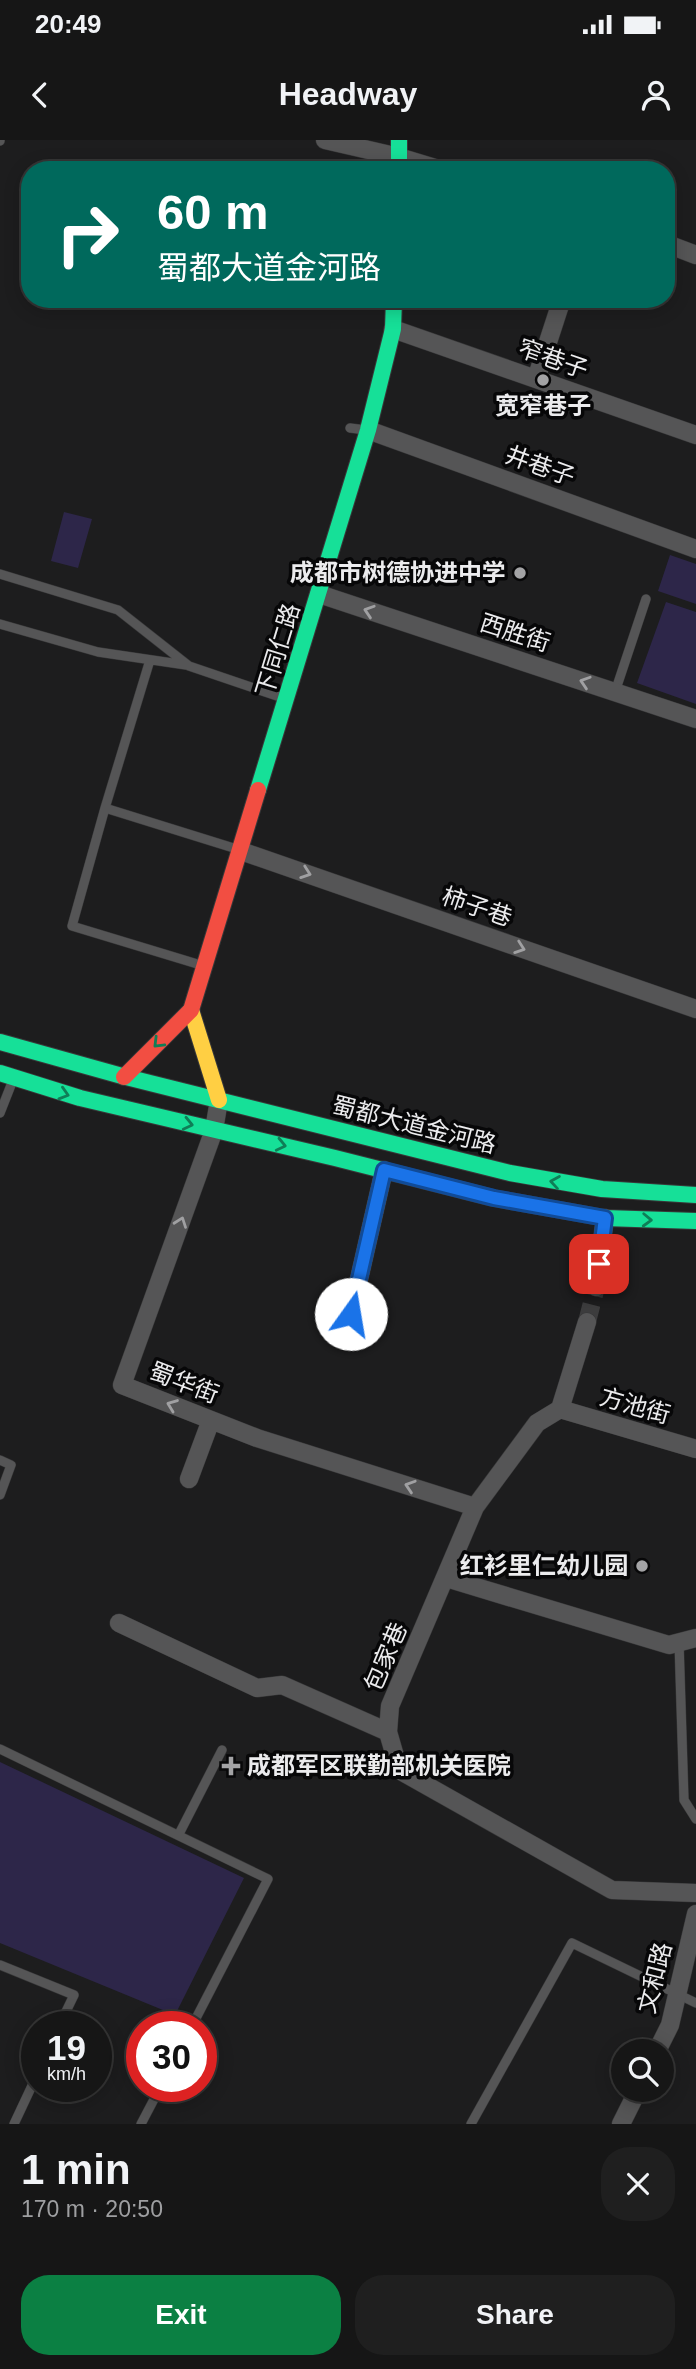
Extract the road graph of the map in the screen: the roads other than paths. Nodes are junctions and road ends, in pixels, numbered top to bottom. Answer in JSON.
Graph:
{"nodes":[{"id":1,"x":325,"y":140,"type":"edge"},
{"id":2,"x":399,"y":155,"type":"edge"},
{"id":3,"x":416,"y":161,"type":"edge"},
{"id":4,"x":675,"y":247,"type":"edge"},
{"id":5,"x":696,"y":255,"type":"edge"},
{"id":6,"x":394,"y":308,"type":"edge"},
{"id":7,"x":559,"y":308,"type":"edge"},
{"id":8,"x":393,"y":330,"type":"junction"},
{"id":9,"x":536,"y":379,"type":"junction"},
{"id":10,"x":359,"y":429,"type":"junction"},
{"id":11,"x":696,"y":435,"type":"edge"},
{"id":12,"x":696,"y":549,"type":"edge"},
{"id":13,"x":0,"y":574,"type":"edge"},
{"id":14,"x":319,"y":594,"type":"junction"},
{"id":15,"x":646,"y":599,"type":"dead end"},
{"id":16,"x":0,"y":624,"type":"edge"},
{"id":17,"x":150,"y":660,"type":"junction"},
{"id":18,"x":189,"y":666,"type":"junction"},
{"id":19,"x":615,"y":692,"type":"junction"},
{"id":20,"x":287,"y":699,"type":"junction"},
{"id":21,"x":696,"y":719,"type":"edge"},
{"id":22,"x":105,"y":808,"type":"junction"},
{"id":23,"x":241,"y":851,"type":"junction"},
{"id":24,"x":205,"y":966,"type":"junction"},
{"id":25,"x":696,"y":1009,"type":"edge"},
{"id":26,"x":191,"y":1010,"type":"junction"},
{"id":27,"x":0,"y":1042,"type":"edge"},
{"id":28,"x":10,"y":1073,"type":"edge"},
{"id":29,"x":124,"y":1077,"type":"junction"},
{"id":30,"x":219,"y":1100,"type":"junction"},
{"id":31,"x":115,"y":1107,"type":"junction"},
{"id":32,"x":0,"y":1113,"type":"edge"},
{"id":33,"x":214,"y":1130,"type":"junction"},
{"id":34,"x":384,"y":1170,"type":"junction"},
{"id":35,"x":696,"y":1195,"type":"edge"},
{"id":36,"x":605,"y":1218,"type":"junction"},
{"id":37,"x":696,"y":1221,"type":"edge"},
{"id":38,"x":596,"y":1287,"type":"tunnel mouth"},
{"id":39,"x":351,"y":1314,"type":"dead end"},
{"id":40,"x":587,"y":1322,"type":"tunnel mouth"},
{"id":41,"x":560,"y":1409,"type":"junction"},
{"id":42,"x":211,"y":1420,"type":"junction"},
{"id":43,"x":696,"y":1449,"type":"edge"},
{"id":44,"x":0,"y":1460,"type":"edge"},
{"id":45,"x":189,"y":1479,"type":"dead end"},
{"id":46,"x":0,"y":1495,"type":"edge"},
{"id":47,"x":475,"y":1507,"type":"junction"},
{"id":48,"x":446,"y":1578,"type":"junction"},
{"id":49,"x":119,"y":1623,"type":"dead end"},
{"id":50,"x":688,"y":1640,"type":"edge"},
{"id":51,"x":388,"y":1732,"type":"junction"},
{"id":52,"x":0,"y":1749,"type":"edge"},
{"id":53,"x":222,"y":1750,"type":"dead end"},
{"id":54,"x":696,"y":1819,"type":"edge"},
{"id":55,"x":179,"y":1834,"type":"junction"},
{"id":56,"x":696,"y":1893,"type":"edge"},
{"id":57,"x":696,"y":1914,"type":"edge"},
{"id":58,"x":0,"y":1965,"type":"edge"},
{"id":59,"x":678,"y":1993,"type":"junction"},
{"id":60,"x":696,"y":2003,"type":"edge"},
{"id":61,"x":66,"y":2011,"type":"edge"},
{"id":62,"x":200,"y":2011,"type":"edge"},
{"id":63,"x":663,"y":2039,"type":"edge"},
{"id":64,"x":24,"y":2102,"type":"edge"},
{"id":65,"x":153,"y":2102,"type":"edge"},
{"id":66,"x":632,"y":2102,"type":"edge"},
{"id":67,"x":14,"y":2124,"type":"edge"},
{"id":68,"x":141,"y":2124,"type":"edge"},
{"id":69,"x":471,"y":2124,"type":"edge"},
{"id":70,"x":621,"y":2124,"type":"edge"}],
"edges":[{"from":1,"to":2,"type":"street"},
{"from":2,"to":3,"type":"street"},
{"from":4,"to":5,"type":"street"},
{"from":6,"to":8,"type":"main road","name":"下同仁路"},
{"from":7,"to":9,"type":"street"},
{"from":8,"to":9,"type":"street","name":"窄巷子"},
{"from":8,"to":10,"type":"main road","name":"下同仁路"},
{"from":9,"to":11,"type":"street","name":"窄巷子"},
{"from":10,"to":12,"type":"street","name":"井巷子"},
{"from":10,"to":14,"type":"main road","name":"下同仁路"},
{"from":13,"to":18,"type":"lane"},
{"from":19,"to":14,"type":"street","name":"西胜街","one_way":true},
{"from":14,"to":20,"type":"main road","name":"下同仁路"},
{"from":15,"to":19,"type":"lane"},
{"from":16,"to":17,"type":"lane"},
{"from":17,"to":18,"type":"lane"},
{"from":17,"to":22,"type":"lane"},
{"from":18,"to":20,"type":"lane"},
{"from":19,"to":21,"type":"street","name":"西胜街"},
{"from":20,"to":23,"type":"main road","name":"下同仁路"},
{"from":22,"to":23,"type":"lane"},
{"from":22,"to":24,"type":"lane"},
{"from":23,"to":24,"type":"main road","name":"下同仁路"},
{"from":23,"to":25,"type":"street","name":"柿子巷","one_way":true},
{"from":24,"to":26,"type":"main road","name":"下同仁路"},
{"from":26,"to":29,"type":"main road","name":"下同仁路","one_way":true},
{"from":26,"to":30,"type":"main road"},
{"from":27,"to":29,"type":"main road","name":"蜀都大道金河路"},
{"from":28,"to":31,"type":"main road","name":"蜀都大道金河路","one_way":true},
{"from":28,"to":32,"type":"lane"},
{"from":29,"to":30,"type":"main road","name":"蜀都大道金河路"},
{"from":30,"to":31,"type":"main road"},
{"from":30,"to":33,"type":"street","name":"蜀华街"},
{"from":35,"to":30,"type":"main road","name":"蜀都大道金河路","one_way":true},
{"from":31,"to":33,"type":"main road","name":"蜀都大道金河路","one_way":true},
{"from":33,"to":34,"type":"main road","name":"蜀都大道金河路","one_way":true},
{"from":42,"to":33,"type":"street","name":"蜀华街","one_way":true},
{"from":34,"to":36,"type":"main road","name":"蜀都大道金河路"},
{"from":34,"to":39,"type":"street"},
{"from":36,"to":37,"type":"main road","name":"蜀都大道金河路","one_way":true},
{"from":36,"to":38,"type":"street"},
{"from":40,"to":41,"type":"street"},
{"from":41,"to":43,"type":"street","name":"方池街"},
{"from":41,"to":47,"type":"street","name":"包家巷"},
{"from":42,"to":45,"type":"street"},
{"from":47,"to":42,"type":"street","name":"蜀华街","one_way":true},
{"from":44,"to":46,"type":"lane"},
{"from":47,"to":48,"type":"street","name":"包家巷"},
{"from":48,"to":50,"type":"street"},
{"from":48,"to":51,"type":"street","name":"包家巷"},
{"from":49,"to":51,"type":"street"},
{"from":50,"to":54,"type":"lane"},
{"from":51,"to":56,"type":"street","name":"包家巷"},
{"from":52,"to":55,"type":"lane"},
{"from":53,"to":55,"type":"lane"},
{"from":55,"to":62,"type":"lane"},
{"from":57,"to":59,"type":"street","name":"文和路"},
{"from":58,"to":61,"type":"lane"},
{"from":59,"to":60,"type":"lane"},
{"from":59,"to":63,"type":"street","name":"文和路"},
{"from":59,"to":69,"type":"lane"},
{"from":64,"to":67,"type":"lane"},
{"from":65,"to":68,"type":"lane"},
{"from":66,"to":70,"type":"street"}]}
